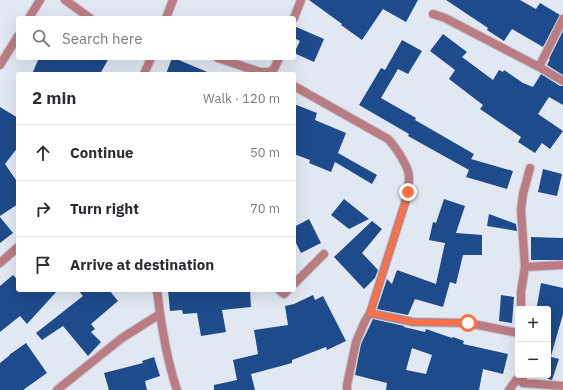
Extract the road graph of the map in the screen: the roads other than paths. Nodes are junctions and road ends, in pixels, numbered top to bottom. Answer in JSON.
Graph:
{"nodes":[{"id":1,"x":40,"y":0,"type":"edge"},
{"id":2,"x":65,"y":0,"type":"edge"},
{"id":3,"x":173,"y":0,"type":"edge"},
{"id":4,"x":301,"y":0,"type":"edge"},
{"id":5,"x":433,"y":14,"type":"dead end"},
{"id":6,"x":30,"y":16,"type":"edge"},
{"id":7,"x":87,"y":16,"type":"edge"},
{"id":8,"x":167,"y":16,"type":"edge"},
{"id":9,"x":295,"y":16,"type":"edge"},
{"id":10,"x":563,"y":18,"type":"edge"},
{"id":11,"x":16,"y":39,"type":"edge"},
{"id":12,"x":149,"y":60,"type":"edge"},
{"id":13,"x":224,"y":60,"type":"edge"},
{"id":14,"x":278,"y":60,"type":"edge"},
{"id":15,"x":0,"y":65,"type":"edge"},
{"id":16,"x":539,"y":67,"type":"junction"},
{"id":17,"x":145,"y":72,"type":"edge"},
{"id":18,"x":260,"y":72,"type":"edge"},
{"id":19,"x":271,"y":72,"type":"edge"},
{"id":20,"x":563,"y":82,"type":"edge"},
{"id":21,"x":296,"y":87,"type":"edge"},
{"id":22,"x":530,"y":168,"type":"dead end"},
{"id":23,"x":16,"y":249,"type":"edge"},
{"id":24,"x":324,"y":254,"type":"dead end"},
{"id":25,"x":0,"y":263,"type":"edge"},
{"id":26,"x":563,"y":265,"type":"edge"},
{"id":27,"x":526,"y":267,"type":"junction"},
{"id":28,"x":296,"y":282,"type":"edge"},
{"id":29,"x":157,"y":292,"type":"edge"},
{"id":30,"x":521,"y":306,"type":"edge"},
{"id":31,"x":370,"y":313,"type":"junction"},
{"id":32,"x":160,"y":314,"type":"junction"},
{"id":33,"x":515,"y":332,"type":"edge"},
{"id":34,"x":523,"y":379,"type":"edge"},
{"id":35,"x":563,"y":386,"type":"edge"},
{"id":36,"x":58,"y":390,"type":"edge"},
{"id":37,"x":177,"y":390,"type":"edge"},
{"id":38,"x":347,"y":390,"type":"edge"},
{"id":39,"x":509,"y":390,"type":"edge"}],
"edges":[{"from":1,"to":6,"type":"street"},
{"from":2,"to":7,"type":"street"},
{"from":3,"to":8,"type":"street"},
{"from":4,"to":9,"type":"street"},
{"from":5,"to":16,"type":"street"},
{"from":10,"to":16,"type":"street"},
{"from":11,"to":15,"type":"street"},
{"from":12,"to":17,"type":"street"},
{"from":13,"to":18,"type":"street"},
{"from":14,"to":19,"type":"street"},
{"from":16,"to":20,"type":"street"},
{"from":21,"to":31,"type":"street"},
{"from":22,"to":27,"type":"street"},
{"from":23,"to":25,"type":"street"},
{"from":24,"to":28,"type":"street"},
{"from":26,"to":27,"type":"street"},
{"from":27,"to":30,"type":"street"},
{"from":29,"to":32,"type":"street"},
{"from":31,"to":33,"type":"street"},
{"from":31,"to":38,"type":"street"},
{"from":32,"to":36,"type":"street"},
{"from":32,"to":37,"type":"street"},
{"from":34,"to":35,"type":"street"},
{"from":34,"to":39,"type":"street"}]}
